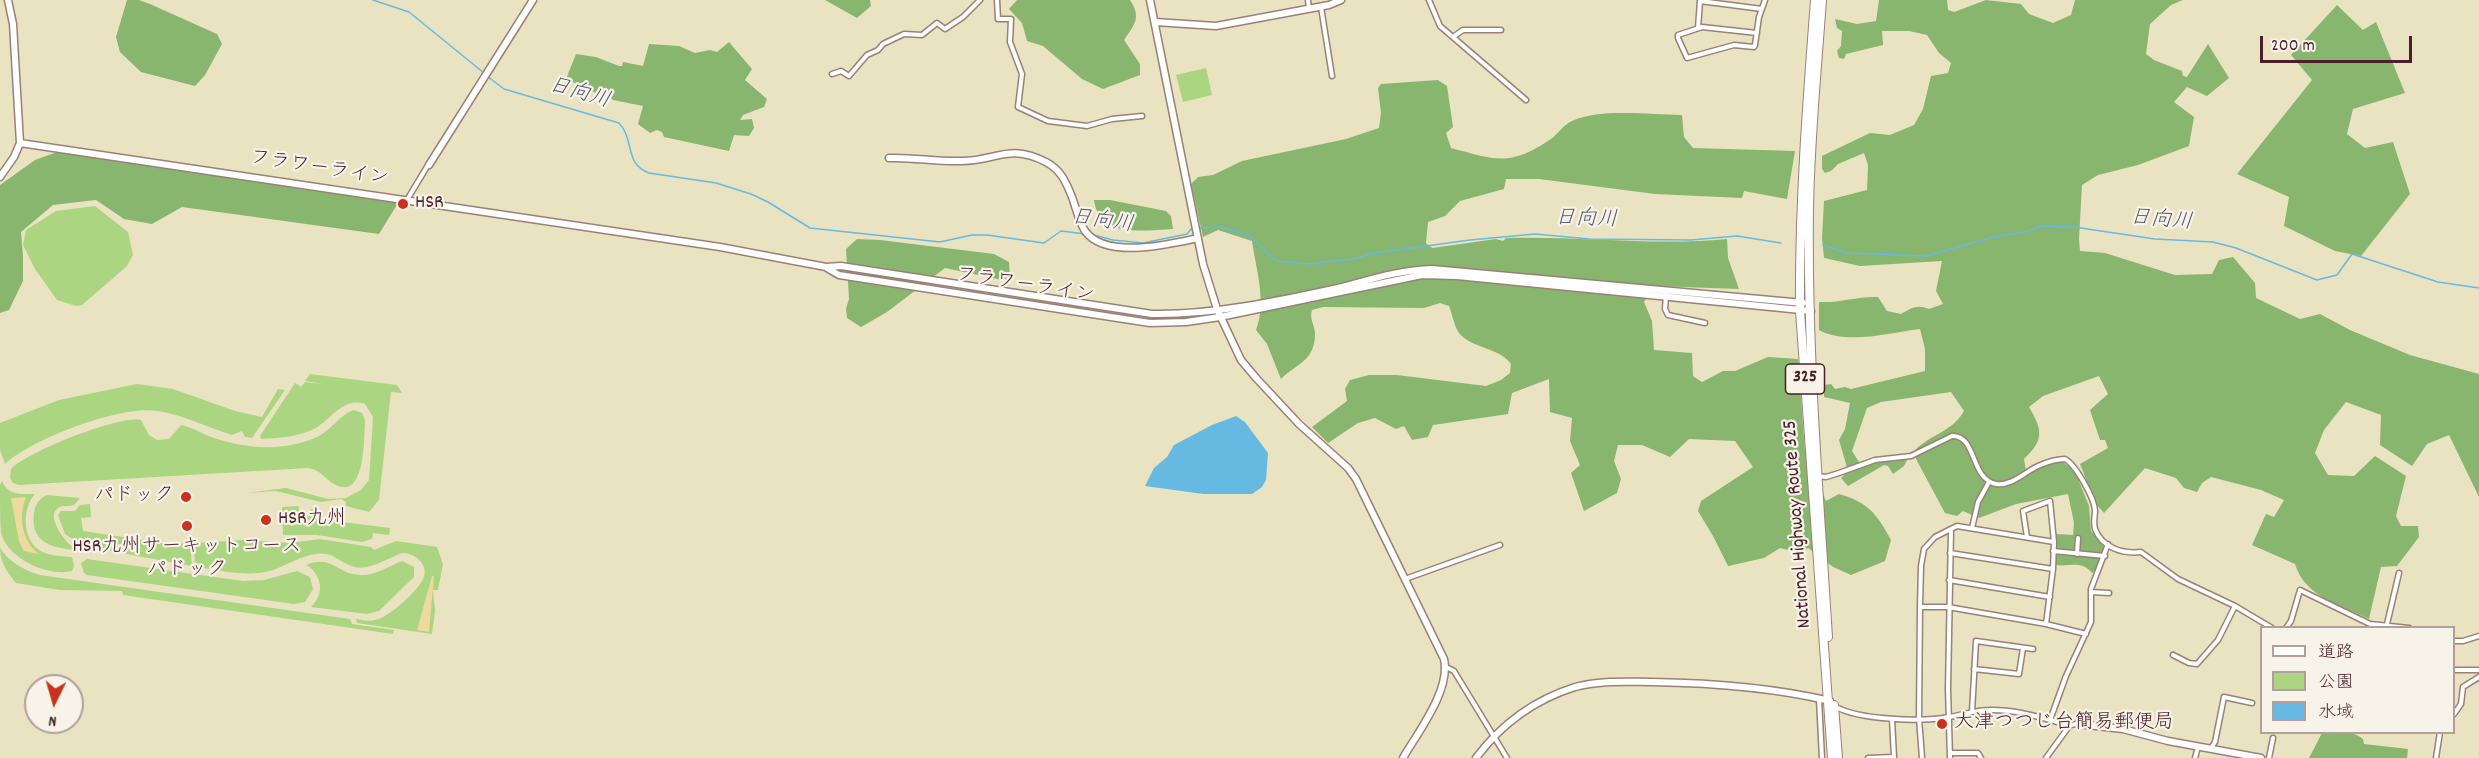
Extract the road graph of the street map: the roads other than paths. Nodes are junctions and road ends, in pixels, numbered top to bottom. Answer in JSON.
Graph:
{"nodes":[{"id":1,"x":8,"y":0,"type":"edge"},
{"id":2,"x":533,"y":0,"type":"edge"},
{"id":3,"x":980,"y":0,"type":"edge"},
{"id":4,"x":997,"y":0,"type":"edge"},
{"id":5,"x":1150,"y":0,"type":"edge"},
{"id":6,"x":1308,"y":0,"type":"edge"},
{"id":7,"x":1341,"y":0,"type":"edge"},
{"id":8,"x":1429,"y":0,"type":"edge"},
{"id":9,"x":1766,"y":0,"type":"edge"},
{"id":10,"x":1815,"y":0,"type":"edge"},
{"id":11,"x":1822,"y":0,"type":"edge"},
{"id":12,"x":1700,"y":1,"type":"edge"},
{"id":13,"x":1320,"y":6,"type":"junction"},
{"id":14,"x":1310,"y":9,"type":"junction"},
{"id":15,"x":1762,"y":9,"type":"junction"},
{"id":16,"x":1155,"y":22,"type":"junction"},
{"id":17,"x":1698,"y":28,"type":"junction"},
{"id":18,"x":1501,"y":30,"type":"dead end"},
{"id":19,"x":1757,"y":33,"type":"junction"},
{"id":20,"x":1453,"y":37,"type":"junction"},
{"id":21,"x":832,"y":74,"type":"dead end"},
{"id":22,"x":1332,"y":75,"type":"dead end"},
{"id":23,"x":1526,"y":100,"type":"dead end"},
{"id":24,"x":1142,"y":116,"type":"dead end"},
{"id":25,"x":20,"y":142,"type":"junction"},
{"id":26,"x":889,"y":158,"type":"dead end"},
{"id":27,"x":429,"y":165,"type":"joint"},
{"id":28,"x":0,"y":177,"type":"edge"},
{"id":29,"x":407,"y":200,"type":"junction"},
{"id":30,"x":1198,"y":235,"type":"junction"},
{"id":31,"x":826,"y":267,"type":"junction"},
{"id":32,"x":1666,"y":294,"type":"junction"},
{"id":33,"x":1800,"y":307,"type":"junction"},
{"id":34,"x":1811,"y":307,"type":"junction"},
{"id":35,"x":1217,"y":309,"type":"junction"},
{"id":36,"x":1220,"y":317,"type":"junction"},
{"id":37,"x":1705,"y":323,"type":"dead end"},
{"id":38,"x":1818,"y":476,"type":"junction"},
{"id":39,"x":1989,"y":482,"type":"junction"},
{"id":40,"x":1972,"y":528,"type":"junction"},
{"id":41,"x":1951,"y":530,"type":"junction"},
{"id":42,"x":2027,"y":537,"type":"junction"},
{"id":43,"x":2078,"y":537,"type":"dead end"},
{"id":44,"x":2054,"y":542,"type":"junction"},
{"id":45,"x":2108,"y":544,"type":"junction"},
{"id":46,"x":1500,"y":545,"type":"dead end"},
{"id":47,"x":2054,"y":551,"type":"junction"},
{"id":48,"x":1950,"y":553,"type":"junction"},
{"id":49,"x":2077,"y":554,"type":"junction"},
{"id":50,"x":2105,"y":556,"type":"junction"},
{"id":51,"x":2053,"y":569,"type":"junction"},
{"id":52,"x":2399,"y":573,"type":"dead end"},
{"id":53,"x":1404,"y":579,"type":"junction"},
{"id":54,"x":1949,"y":580,"type":"junction"},
{"id":55,"x":2091,"y":592,"type":"junction"},
{"id":56,"x":2109,"y":593,"type":"dead end"},
{"id":57,"x":2050,"y":597,"type":"junction"},
{"id":58,"x":2235,"y":606,"type":"junction"},
{"id":59,"x":1920,"y":607,"type":"junction"},
{"id":60,"x":1948,"y":607,"type":"junction"},
{"id":61,"x":2046,"y":624,"type":"junction"},
{"id":62,"x":2387,"y":624,"type":"junction"},
{"id":63,"x":2270,"y":626,"type":"edge"},
{"id":64,"x":2287,"y":626,"type":"edge"},
{"id":65,"x":2402,"y":626,"type":"edge"},
{"id":66,"x":2086,"y":634,"type":"junction"},
{"id":67,"x":2479,"y":636,"type":"edge"},
{"id":68,"x":2455,"y":641,"type":"edge"},
{"id":69,"x":2023,"y":648,"type":"junction"},
{"id":70,"x":2033,"y":649,"type":"dead end"},
{"id":71,"x":2173,"y":654,"type":"dead end"},
{"id":72,"x":1446,"y":667,"type":"junction"},
{"id":73,"x":1974,"y":669,"type":"junction"},
{"id":74,"x":2455,"y":670,"type":"edge"},
{"id":75,"x":2479,"y":670,"type":"edge"},
{"id":76,"x":2479,"y":677,"type":"edge"},
{"id":77,"x":1819,"y":699,"type":"junction"},
{"id":78,"x":1832,"y":703,"type":"junction"},
{"id":79,"x":2252,"y":703,"type":"dead end"},
{"id":80,"x":1972,"y":712,"type":"junction"},
{"id":81,"x":2455,"y":713,"type":"edge"},
{"id":82,"x":1919,"y":718,"type":"junction"},
{"id":83,"x":1948,"y":718,"type":"junction"},
{"id":84,"x":1892,"y":719,"type":"junction"},
{"id":85,"x":2050,"y":720,"type":"junction"},
{"id":86,"x":2070,"y":724,"type":"junction"},
{"id":87,"x":2078,"y":724,"type":"joint"},
{"id":88,"x":2440,"y":734,"type":"edge"},
{"id":89,"x":1495,"y":736,"type":"junction"},
{"id":90,"x":2273,"y":738,"type":"dead end"},
{"id":91,"x":2198,"y":747,"type":"junction"},
{"id":92,"x":2210,"y":749,"type":"junction"},
{"id":93,"x":1950,"y":756,"type":"edge"},
{"id":94,"x":1403,"y":758,"type":"edge"},
{"id":95,"x":1476,"y":758,"type":"edge"},
{"id":96,"x":1507,"y":758,"type":"edge"},
{"id":97,"x":1821,"y":758,"type":"edge"},
{"id":98,"x":1832,"y":758,"type":"edge"},
{"id":99,"x":1838,"y":758,"type":"edge"},
{"id":100,"x":1868,"y":758,"type":"edge"},
{"id":101,"x":1894,"y":758,"type":"edge"},
{"id":102,"x":1922,"y":758,"type":"edge"},
{"id":103,"x":1981,"y":758,"type":"edge"},
{"id":104,"x":2046,"y":758,"type":"edge"},
{"id":105,"x":2195,"y":758,"type":"edge"},
{"id":106,"x":2261,"y":758,"type":"edge"},
{"id":107,"x":2269,"y":758,"type":"edge"},
{"id":108,"x":2436,"y":758,"type":"edge"}],
"edges":[{"from":1,"to":25,"type":"street"},
{"from":2,"to":27,"type":"street"},
{"from":3,"to":21,"type":"street"},
{"from":4,"to":24,"type":"street"},
{"from":5,"to":16,"type":"street"},
{"from":6,"to":14,"type":"street"},
{"from":7,"to":13,"type":"street"},
{"from":8,"to":20,"type":"street"},
{"from":9,"to":15,"type":"street"},
{"from":10,"to":33,"type":"highway","name":"National Highway Route 325","number":"325"},
{"from":11,"to":34,"type":"highway","name":"National Highway Route 325","number":"325"},
{"from":12,"to":15,"type":"street"},
{"from":12,"to":17,"type":"street"},
{"from":13,"to":14,"type":"street"},
{"from":13,"to":22,"type":"street"},
{"from":14,"to":16,"type":"street"},
{"from":15,"to":19,"type":"street"},
{"from":16,"to":30,"type":"street"},
{"from":17,"to":19,"type":"street"},
{"from":17,"to":19,"type":"street"},
{"from":18,"to":20,"type":"street"},
{"from":20,"to":23,"type":"street"},
{"from":25,"to":28,"type":"street"},
{"from":25,"to":29,"type":"street","name":"フラワーライン"},
{"from":26,"to":30,"type":"street"},
{"from":27,"to":29,"type":"street"},
{"from":29,"to":31,"type":"street","name":"フラワーライン"},
{"from":30,"to":35,"type":"street"},
{"from":31,"to":35,"type":"street","name":"フラワーライン"},
{"from":31,"to":36,"type":"street","name":"フラワーライン"},
{"from":32,"to":33,"type":"street"},
{"from":32,"to":35,"type":"street","name":"フラワーライン"},
{"from":32,"to":36,"type":"street","name":"フラワーライン"},
{"from":32,"to":37,"type":"street"},
{"from":33,"to":34,"type":"street"},
{"from":33,"to":78,"type":"highway","name":"National Highway Route 325","number":"325"},
{"from":34,"to":38,"type":"highway","name":"National Highway Route 325","number":"325"},
{"from":35,"to":36,"type":"street"},
{"from":36,"to":53,"type":"street"},
{"from":38,"to":39,"type":"street"},
{"from":38,"to":78,"type":"highway","name":"National Highway Route 325","number":"325"},
{"from":39,"to":40,"type":"street"},
{"from":39,"to":45,"type":"street"},
{"from":40,"to":41,"type":"street"},
{"from":40,"to":42,"type":"street"},
{"from":41,"to":48,"type":"street"},
{"from":41,"to":59,"type":"street"},
{"from":42,"to":44,"type":"street"},
{"from":42,"to":44,"type":"street"},
{"from":43,"to":49,"type":"street"},
{"from":44,"to":47,"type":"street"},
{"from":45,"to":50,"type":"street"},
{"from":45,"to":58,"type":"street"},
{"from":46,"to":53,"type":"street"},
{"from":47,"to":49,"type":"street"},
{"from":47,"to":51,"type":"street"},
{"from":48,"to":51,"type":"street"},
{"from":48,"to":54,"type":"street"},
{"from":49,"to":50,"type":"street"},
{"from":50,"to":55,"type":"street"},
{"from":51,"to":57,"type":"street"},
{"from":52,"to":62,"type":"street"},
{"from":53,"to":72,"type":"street"},
{"from":54,"to":57,"type":"street"},
{"from":54,"to":60,"type":"street"},
{"from":55,"to":56,"type":"street"},
{"from":55,"to":66,"type":"street"},
{"from":57,"to":61,"type":"street"},
{"from":58,"to":63,"type":"street"},
{"from":58,"to":71,"type":"street"},
{"from":59,"to":60,"type":"street"},
{"from":59,"to":82,"type":"street"},
{"from":60,"to":61,"type":"street"},
{"from":60,"to":83,"type":"street"},
{"from":61,"to":66,"type":"street"},
{"from":62,"to":64,"type":"street"},
{"from":62,"to":65,"type":"street"},
{"from":66,"to":85,"type":"street"},
{"from":67,"to":68,"type":"street"},
{"from":69,"to":70,"type":"street"},
{"from":69,"to":73,"type":"street"},
{"from":69,"to":73,"type":"street"},
{"from":72,"to":89,"type":"street"},
{"from":72,"to":94,"type":"street"},
{"from":73,"to":80,"type":"street"},
{"from":74,"to":75,"type":"street"},
{"from":76,"to":81,"type":"street"},
{"from":77,"to":78,"type":"street"},
{"from":77,"to":89,"type":"street"},
{"from":77,"to":97,"type":"street"},
{"from":78,"to":84,"type":"street"},
{"from":78,"to":98,"type":"highway","name":"National Highway Route 325","number":"325"},
{"from":78,"to":99,"type":"highway","name":"National Highway Route 325","number":"325"},
{"from":79,"to":92,"type":"street"},
{"from":80,"to":83,"type":"street"},
{"from":80,"to":85,"type":"street"},
{"from":82,"to":83,"type":"street"},
{"from":82,"to":84,"type":"street"},
{"from":82,"to":102,"type":"street"},
{"from":83,"to":93,"type":"street"},
{"from":84,"to":101,"type":"street"},
{"from":85,"to":86,"type":"street"},
{"from":86,"to":87,"type":"street"},
{"from":86,"to":104,"type":"street"},
{"from":87,"to":91,"type":"street"},
{"from":88,"to":108,"type":"street"},
{"from":89,"to":95,"type":"street"},
{"from":89,"to":96,"type":"street"},
{"from":90,"to":107,"type":"street"},
{"from":91,"to":92,"type":"street"},
{"from":91,"to":105,"type":"street"},
{"from":92,"to":106,"type":"street"},
{"from":93,"to":103,"type":"street"},
{"from":100,"to":101,"type":"street"}]}
